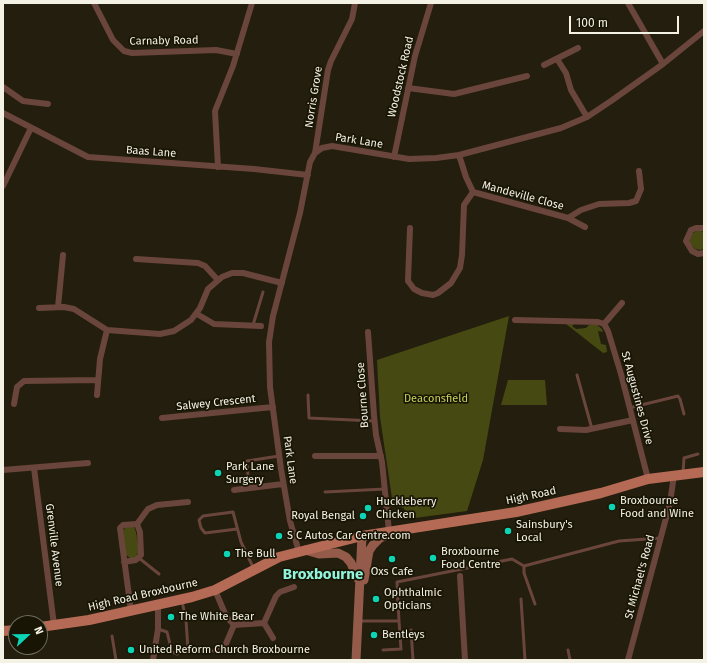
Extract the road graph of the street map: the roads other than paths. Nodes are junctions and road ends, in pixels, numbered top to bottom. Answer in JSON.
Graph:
{"nodes":[{"id":1,"x":94,"y":3,"type":"edge"},
{"id":2,"x":252,"y":3,"type":"edge"},
{"id":3,"x":355,"y":3,"type":"edge"},
{"id":4,"x":431,"y":3,"type":"edge"},
{"id":5,"x":628,"y":3,"type":"edge"},
{"id":6,"x":704,"y":31,"type":"edge"},
{"id":7,"x":578,"y":48,"type":"dead end"},
{"id":8,"x":238,"y":54,"type":"junction"},
{"id":9,"x":557,"y":59,"type":"junction"},
{"id":10,"x":663,"y":64,"type":"junction"},
{"id":11,"x":544,"y":65,"type":"dead end"},
{"id":12,"x":527,"y":76,"type":"dead end"},
{"id":13,"x":3,"y":87,"type":"edge"},
{"id":14,"x":408,"y":88,"type":"junction"},
{"id":15,"x":48,"y":104,"type":"dead end"},
{"id":16,"x":3,"y":112,"type":"edge"},
{"id":17,"x":586,"y":117,"type":"junction"},
{"id":18,"x":31,"y":128,"type":"junction"},
{"id":19,"x":315,"y":152,"type":"junction"},
{"id":20,"x":459,"y":155,"type":"junction"},
{"id":21,"x":394,"y":157,"type":"junction"},
{"id":22,"x":218,"y":167,"type":"junction"},
{"id":23,"x":639,"y":171,"type":"dead end"},
{"id":24,"x":308,"y":175,"type":"junction"},
{"id":25,"x":3,"y":186,"type":"edge"},
{"id":26,"x":473,"y":192,"type":"junction"},
{"id":27,"x":568,"y":218,"type":"junction"},
{"id":28,"x":585,"y":227,"type":"dead end"},
{"id":29,"x":410,"y":228,"type":"dead end"},
{"id":30,"x":704,"y":228,"type":"edge"},
{"id":31,"x":704,"y":254,"type":"edge"},
{"id":32,"x":63,"y":255,"type":"dead end"},
{"id":33,"x":136,"y":259,"type":"dead end"},
{"id":34,"x":218,"y":279,"type":"junction"},
{"id":35,"x":282,"y":283,"type":"junction"},
{"id":36,"x":263,"y":292,"type":"dead end"},
{"id":37,"x":622,"y":303,"type":"dead end"},
{"id":38,"x":58,"y":307,"type":"junction"},
{"id":39,"x":39,"y":308,"type":"dead end"},
{"id":40,"x":197,"y":314,"type":"junction"},
{"id":41,"x":512,"y":319,"type":"dead end"},
{"id":42,"x":604,"y":324,"type":"junction"},
{"id":43,"x":253,"y":326,"type":"junction"},
{"id":44,"x":261,"y":326,"type":"dead end"},
{"id":45,"x":107,"y":330,"type":"junction"},
{"id":46,"x":368,"y":332,"type":"dead end"},
{"id":47,"x":576,"y":375,"type":"dead end"},
{"id":48,"x":98,"y":380,"type":"junction"},
{"id":49,"x":97,"y":395,"type":"dead end"},
{"id":50,"x":308,"y":396,"type":"dead end"},
{"id":51,"x":14,"y":404,"type":"dead end"},
{"id":52,"x":273,"y":407,"type":"junction"},
{"id":53,"x":630,"y":408,"type":"junction"},
{"id":54,"x":684,"y":414,"type":"dead end"},
{"id":55,"x":162,"y":418,"type":"dead end"},
{"id":56,"x":633,"y":420,"type":"junction"},
{"id":57,"x":374,"y":421,"type":"junction"},
{"id":58,"x":560,"y":429,"type":"dead end"},
{"id":59,"x":592,"y":429,"type":"junction"},
{"id":60,"x":698,"y":454,"type":"dead end"},
{"id":61,"x":279,"y":456,"type":"junction"},
{"id":62,"x":315,"y":456,"type":"dead end"},
{"id":63,"x":381,"y":456,"type":"junction"},
{"id":64,"x":88,"y":463,"type":"dead end"},
{"id":65,"x":34,"y":468,"type":"junction"},
{"id":66,"x":3,"y":470,"type":"edge"},
{"id":67,"x":704,"y":472,"type":"edge"},
{"id":68,"x":679,"y":474,"type":"junction"},
{"id":69,"x":248,"y":477,"type":"dead end"},
{"id":70,"x":648,"y":479,"type":"junction"},
{"id":71,"x":283,"y":484,"type":"junction"},
{"id":72,"x":385,"y":489,"type":"junction"},
{"id":73,"x":234,"y":490,"type":"dead end"},
{"id":74,"x":325,"y":492,"type":"dead end"},
{"id":75,"x":188,"y":502,"type":"dead end"},
{"id":76,"x":137,"y":524,"type":"junction"},
{"id":77,"x":403,"y":528,"type":"junction"},
{"id":78,"x":237,"y":529,"type":"junction"},
{"id":79,"x":389,"y":531,"type":"junction"},
{"id":80,"x":362,"y":536,"type":"junction"},
{"id":81,"x":661,"y":538,"type":"junction"},
{"id":82,"x":373,"y":545,"type":"junction"},
{"id":83,"x":302,"y":551,"type":"junction"},
{"id":84,"x":139,"y":558,"type":"junction"},
{"id":85,"x":124,"y":562,"type":"junction"},
{"id":86,"x":524,"y":566,"type":"junction"},
{"id":87,"x":254,"y":569,"type":"junction"},
{"id":88,"x":159,"y":574,"type":"dead end"},
{"id":89,"x":460,"y":576,"type":"dead end"},
{"id":90,"x":294,"y":587,"type":"dead end"},
{"id":91,"x":215,"y":590,"type":"junction"},
{"id":92,"x":360,"y":599,"type":"junction"},
{"id":93,"x":520,"y":599,"type":"dead end"},
{"id":94,"x":182,"y":600,"type":"junction"},
{"id":95,"x":536,"y":604,"type":"dead end"},
{"id":96,"x":158,"y":605,"type":"junction"},
{"id":97,"x":131,"y":611,"type":"junction"},
{"id":98,"x":358,"y":621,"type":"junction"},
{"id":99,"x":399,"y":621,"type":"junction"},
{"id":100,"x":264,"y":623,"type":"junction"},
{"id":101,"x":54,"y":625,"type":"junction"},
{"id":102,"x":234,"y":625,"type":"junction"},
{"id":103,"x":48,"y":626,"type":"edge"},
{"id":104,"x":158,"y":629,"type":"junction"},
{"id":105,"x":411,"y":630,"type":"dead end"},
{"id":106,"x":400,"y":633,"type":"junction"},
{"id":107,"x":383,"y":634,"type":"dead end"},
{"id":108,"x":112,"y":636,"type":"dead end"},
{"id":109,"x":273,"y":638,"type":"dead end"},
{"id":110,"x":225,"y":646,"type":"joint"},
{"id":111,"x":199,"y":650,"type":"dead end"},
{"id":112,"x":383,"y":650,"type":"dead end"},
{"id":113,"x":568,"y":650,"type":"dead end"},
{"id":114,"x":116,"y":660,"type":"edge"},
{"id":115,"x":153,"y":660,"type":"edge"},
{"id":116,"x":356,"y":660,"type":"edge"},
{"id":117,"x":413,"y":660,"type":"edge"},
{"id":118,"x":465,"y":660,"type":"edge"},
{"id":119,"x":525,"y":660,"type":"edge"},
{"id":120,"x":570,"y":660,"type":"edge"},
{"id":121,"x":628,"y":660,"type":"edge"}],
"edges":[{"from":1,"to":8,"type":"street","name":"Carnaby Road"},
{"from":2,"to":8,"type":"street"},
{"from":3,"to":19,"type":"street","name":"Norris Grove"},
{"from":4,"to":14,"type":"street","name":"Woodstock Road"},
{"from":5,"to":10,"type":"street"},
{"from":6,"to":10,"type":"street","name":"Park Lane"},
{"from":7,"to":9,"type":"street"},
{"from":8,"to":22,"type":"street"},
{"from":9,"to":11,"type":"street"},
{"from":9,"to":17,"type":"street"},
{"from":10,"to":17,"type":"street","name":"Park Lane"},
{"from":12,"to":14,"type":"street"},
{"from":13,"to":15,"type":"street"},
{"from":14,"to":21,"type":"street","name":"Woodstock Road"},
{"from":16,"to":18,"type":"street","name":"Baas Lane"},
{"from":17,"to":20,"type":"street","name":"Park Lane"},
{"from":18,"to":22,"type":"street","name":"Baas Lane"},
{"from":18,"to":25,"type":"street"},
{"from":19,"to":21,"type":"street","name":"Park Lane"},
{"from":19,"to":24,"type":"street","name":"Park Lane"},
{"from":20,"to":21,"type":"street","name":"Park Lane"},
{"from":20,"to":26,"type":"street"},
{"from":22,"to":24,"type":"street","name":"Baas Lane"},
{"from":23,"to":27,"type":"street","name":"Mandeville Close"},
{"from":24,"to":35,"type":"street","name":"Park Lane"},
{"from":26,"to":27,"type":"street","name":"Mandeville Close"},
{"from":26,"to":29,"type":"street"},
{"from":27,"to":28,"type":"street","name":"Mandeville Close"},
{"from":30,"to":31,"type":"street"},
{"from":32,"to":38,"type":"street"},
{"from":33,"to":34,"type":"street"},
{"from":34,"to":35,"type":"street"},
{"from":34,"to":40,"type":"street"},
{"from":35,"to":52,"type":"street","name":"Park Lane"},
{"from":36,"to":43,"type":"lane"},
{"from":37,"to":42,"type":"street"},
{"from":38,"to":39,"type":"street"},
{"from":38,"to":45,"type":"street"},
{"from":40,"to":43,"type":"street"},
{"from":40,"to":45,"type":"street"},
{"from":41,"to":42,"type":"street"},
{"from":42,"to":53,"type":"street","name":"St Augustines Drive"},
{"from":43,"to":44,"type":"street"},
{"from":45,"to":48,"type":"street"},
{"from":46,"to":57,"type":"street","name":"Bourne Close"},
{"from":47,"to":59,"type":"lane"},
{"from":48,"to":49,"type":"street"},
{"from":48,"to":51,"type":"street"},
{"from":50,"to":57,"type":"lane"},
{"from":52,"to":55,"type":"street","name":"Salwey Crescent"},
{"from":52,"to":61,"type":"street","name":"Park Lane"},
{"from":53,"to":54,"type":"lane"},
{"from":53,"to":56,"type":"street","name":"St Augustines Drive"},
{"from":56,"to":59,"type":"street"},
{"from":56,"to":70,"type":"street","name":"St Augustines Drive"},
{"from":57,"to":63,"type":"street","name":"Bourne Close"},
{"from":58,"to":59,"type":"street"},
{"from":60,"to":68,"type":"lane"},
{"from":61,"to":69,"type":"lane"},
{"from":61,"to":71,"type":"street","name":"Park Lane"},
{"from":62,"to":63,"type":"street"},
{"from":63,"to":72,"type":"street","name":"Bourne Close"},
{"from":64,"to":65,"type":"street"},
{"from":65,"to":66,"type":"street"},
{"from":65,"to":101,"type":"street","name":"Grenville Avenue"},
{"from":67,"to":68,"type":"main road","name":"High Road"},
{"from":68,"to":70,"type":"main road","name":"High Road"},
{"from":68,"to":81,"type":"street","name":"St Michael's Road"},
{"from":70,"to":77,"type":"main road","name":"High Road"},
{"from":71,"to":73,"type":"street"},
{"from":71,"to":83,"type":"street","name":"Park Lane"},
{"from":72,"to":74,"type":"lane"},
{"from":72,"to":79,"type":"street","name":"Bourne Close"},
{"from":75,"to":76,"type":"street"},
{"from":76,"to":84,"type":"street"},
{"from":76,"to":85,"type":"street"},
{"from":77,"to":79,"type":"main road","name":"High Road"},
{"from":77,"to":82,"type":"main road"},
{"from":78,"to":78,"type":"lane"},
{"from":78,"to":87,"type":"lane"},
{"from":79,"to":80,"type":"main road","name":"High Road"},
{"from":80,"to":82,"type":"main road"},
{"from":80,"to":83,"type":"main road","name":"High Road Broxbourne"},
{"from":80,"to":92,"type":"main road"},
{"from":81,"to":86,"type":"lane"},
{"from":81,"to":121,"type":"street","name":"St Michael's Road"},
{"from":82,"to":92,"type":"main road"},
{"from":83,"to":87,"type":"main road","name":"High Road Broxbourne"},
{"from":83,"to":92,"type":"main road"},
{"from":84,"to":85,"type":"street"},
{"from":84,"to":88,"type":"lane"},
{"from":85,"to":97,"type":"street"},
{"from":86,"to":95,"type":"lane"},
{"from":86,"to":99,"type":"lane"},
{"from":87,"to":91,"type":"main road","name":"High Road Broxbourne"},
{"from":89,"to":118,"type":"street"},
{"from":90,"to":100,"type":"street"},
{"from":91,"to":94,"type":"main road","name":"High Road Broxbourne"},
{"from":91,"to":102,"type":"street"},
{"from":92,"to":98,"type":"main road"},
{"from":93,"to":119,"type":"lane"},
{"from":94,"to":96,"type":"main road","name":"High Road Broxbourne"},
{"from":94,"to":104,"type":"lane"},
{"from":96,"to":97,"type":"main road","name":"High Road Broxbourne"},
{"from":96,"to":104,"type":"street"},
{"from":97,"to":101,"type":"main road","name":"High Road Broxbourne"},
{"from":98,"to":99,"type":"lane"},
{"from":98,"to":116,"type":"main road"},
{"from":99,"to":106,"type":"lane"},
{"from":100,"to":102,"type":"street"},
{"from":100,"to":109,"type":"street"},
{"from":101,"to":103,"type":"main road","name":"High Road Broxbourne"},
{"from":102,"to":110,"type":"street"},
{"from":104,"to":115,"type":"street"},
{"from":105,"to":117,"type":"lane"},
{"from":106,"to":107,"type":"lane"},
{"from":106,"to":112,"type":"lane"},
{"from":108,"to":114,"type":"lane"},
{"from":110,"to":111,"type":"lane"},
{"from":113,"to":120,"type":"lane"}]}
